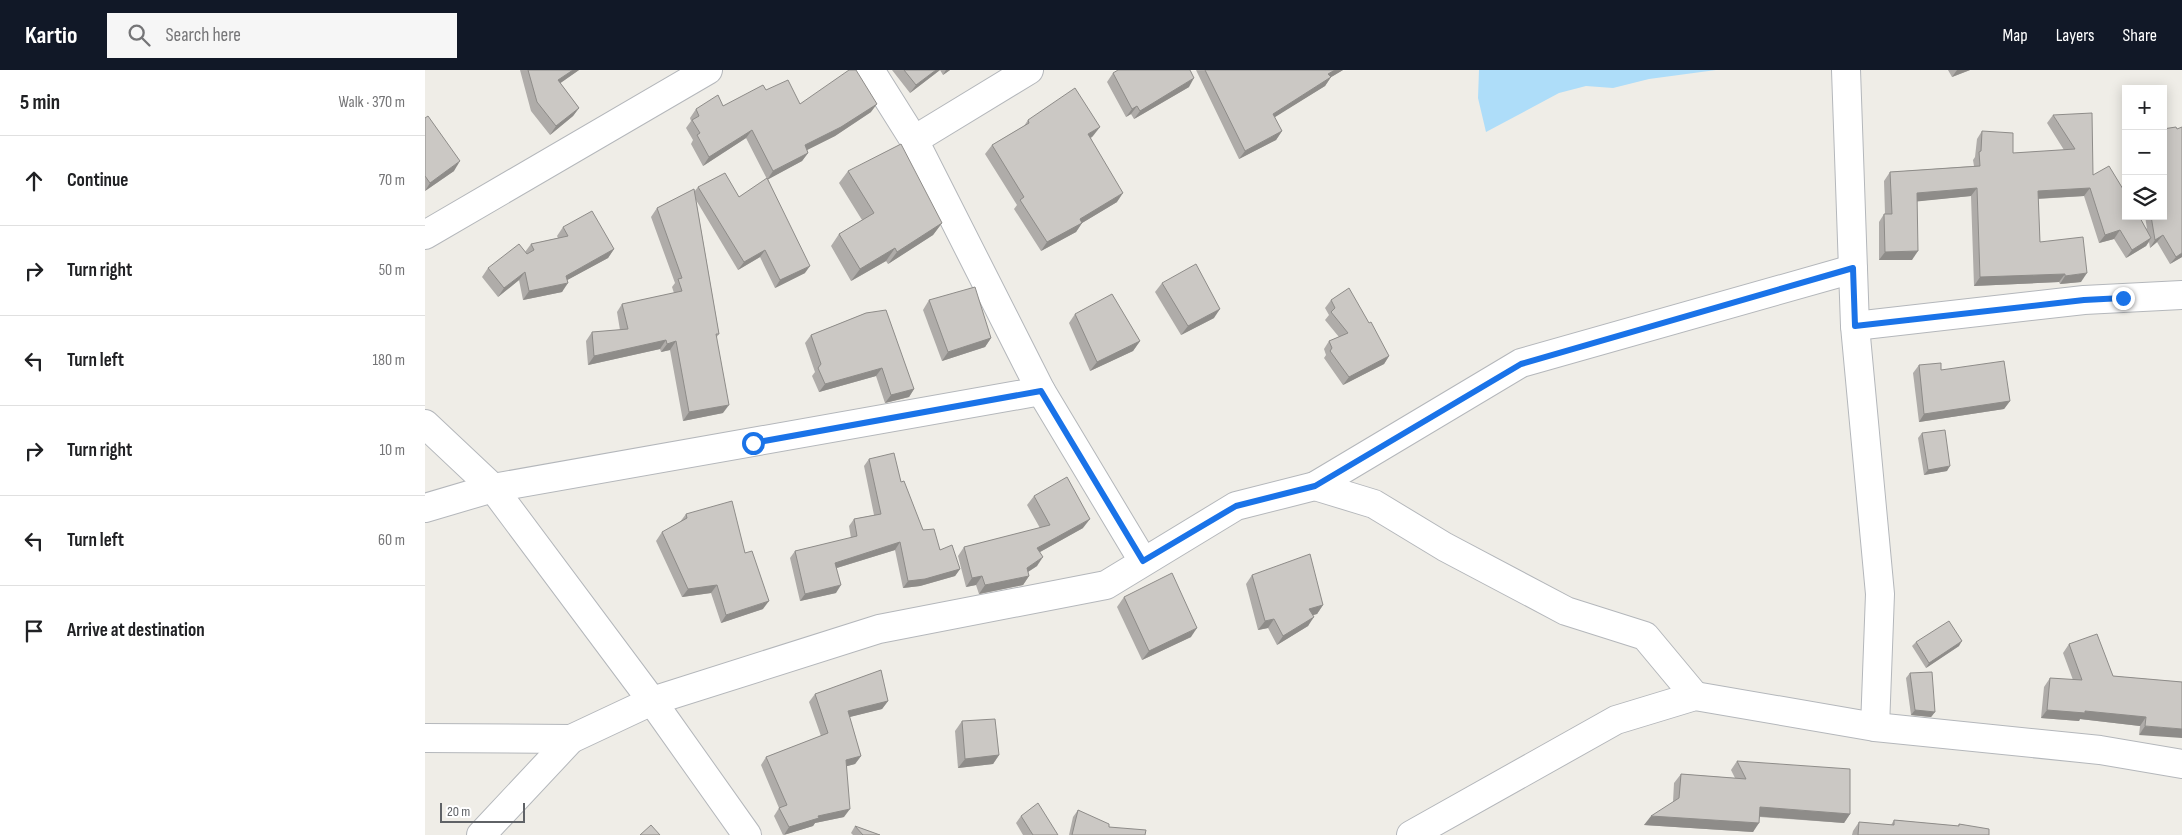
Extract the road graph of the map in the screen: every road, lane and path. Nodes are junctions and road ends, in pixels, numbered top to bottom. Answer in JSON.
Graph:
{"nodes":[{"id":1,"x":708,"y":70,"type":"edge"},
{"id":2,"x":871,"y":70,"type":"edge"},
{"id":3,"x":1029,"y":70,"type":"edge"},
{"id":4,"x":1846,"y":70,"type":"edge"},
{"id":5,"x":914,"y":140,"type":"junction"},
{"id":6,"x":425,"y":235,"type":"edge"},
{"id":7,"x":1853,"y":268,"type":"junction"},
{"id":8,"x":2182,"y":295,"type":"edge"},
{"id":9,"x":1855,"y":326,"type":"junction"},
{"id":10,"x":1041,"y":391,"type":"junction"},
{"id":11,"x":425,"y":424,"type":"edge"},
{"id":12,"x":1315,"y":486,"type":"junction"},
{"id":13,"x":493,"y":488,"type":"junction"},
{"id":14,"x":425,"y":508,"type":"edge"},
{"id":15,"x":1143,"y":561,"type":"junction"},
{"id":16,"x":1695,"y":696,"type":"junction"},
{"id":17,"x":652,"y":701,"type":"junction"},
{"id":18,"x":1875,"y":727,"type":"junction"},
{"id":19,"x":425,"y":738,"type":"edge"},
{"id":20,"x":571,"y":739,"type":"junction"},
{"id":21,"x":2182,"y":764,"type":"edge"},
{"id":22,"x":481,"y":835,"type":"edge"},
{"id":23,"x":747,"y":835,"type":"edge"},
{"id":24,"x":1411,"y":835,"type":"edge"}],
"edges":[{"from":1,"to":6,"type":"street"},
{"from":2,"to":5,"type":"street"},
{"from":3,"to":5,"type":"street"},
{"from":4,"to":7,"type":"street"},
{"from":5,"to":10,"type":"street"},
{"from":7,"to":9,"type":"street"},
{"from":7,"to":12,"type":"street"},
{"from":8,"to":9,"type":"street"},
{"from":9,"to":18,"type":"street"},
{"from":10,"to":13,"type":"street"},
{"from":10,"to":15,"type":"street"},
{"from":11,"to":13,"type":"street"},
{"from":12,"to":15,"type":"street"},
{"from":12,"to":16,"type":"street"},
{"from":13,"to":14,"type":"street"},
{"from":13,"to":17,"type":"street"},
{"from":15,"to":17,"type":"street"},
{"from":16,"to":18,"type":"street"},
{"from":16,"to":24,"type":"street"},
{"from":17,"to":20,"type":"street"},
{"from":17,"to":23,"type":"street"},
{"from":18,"to":21,"type":"street"},
{"from":19,"to":20,"type":"street"},
{"from":20,"to":22,"type":"street"}]}
